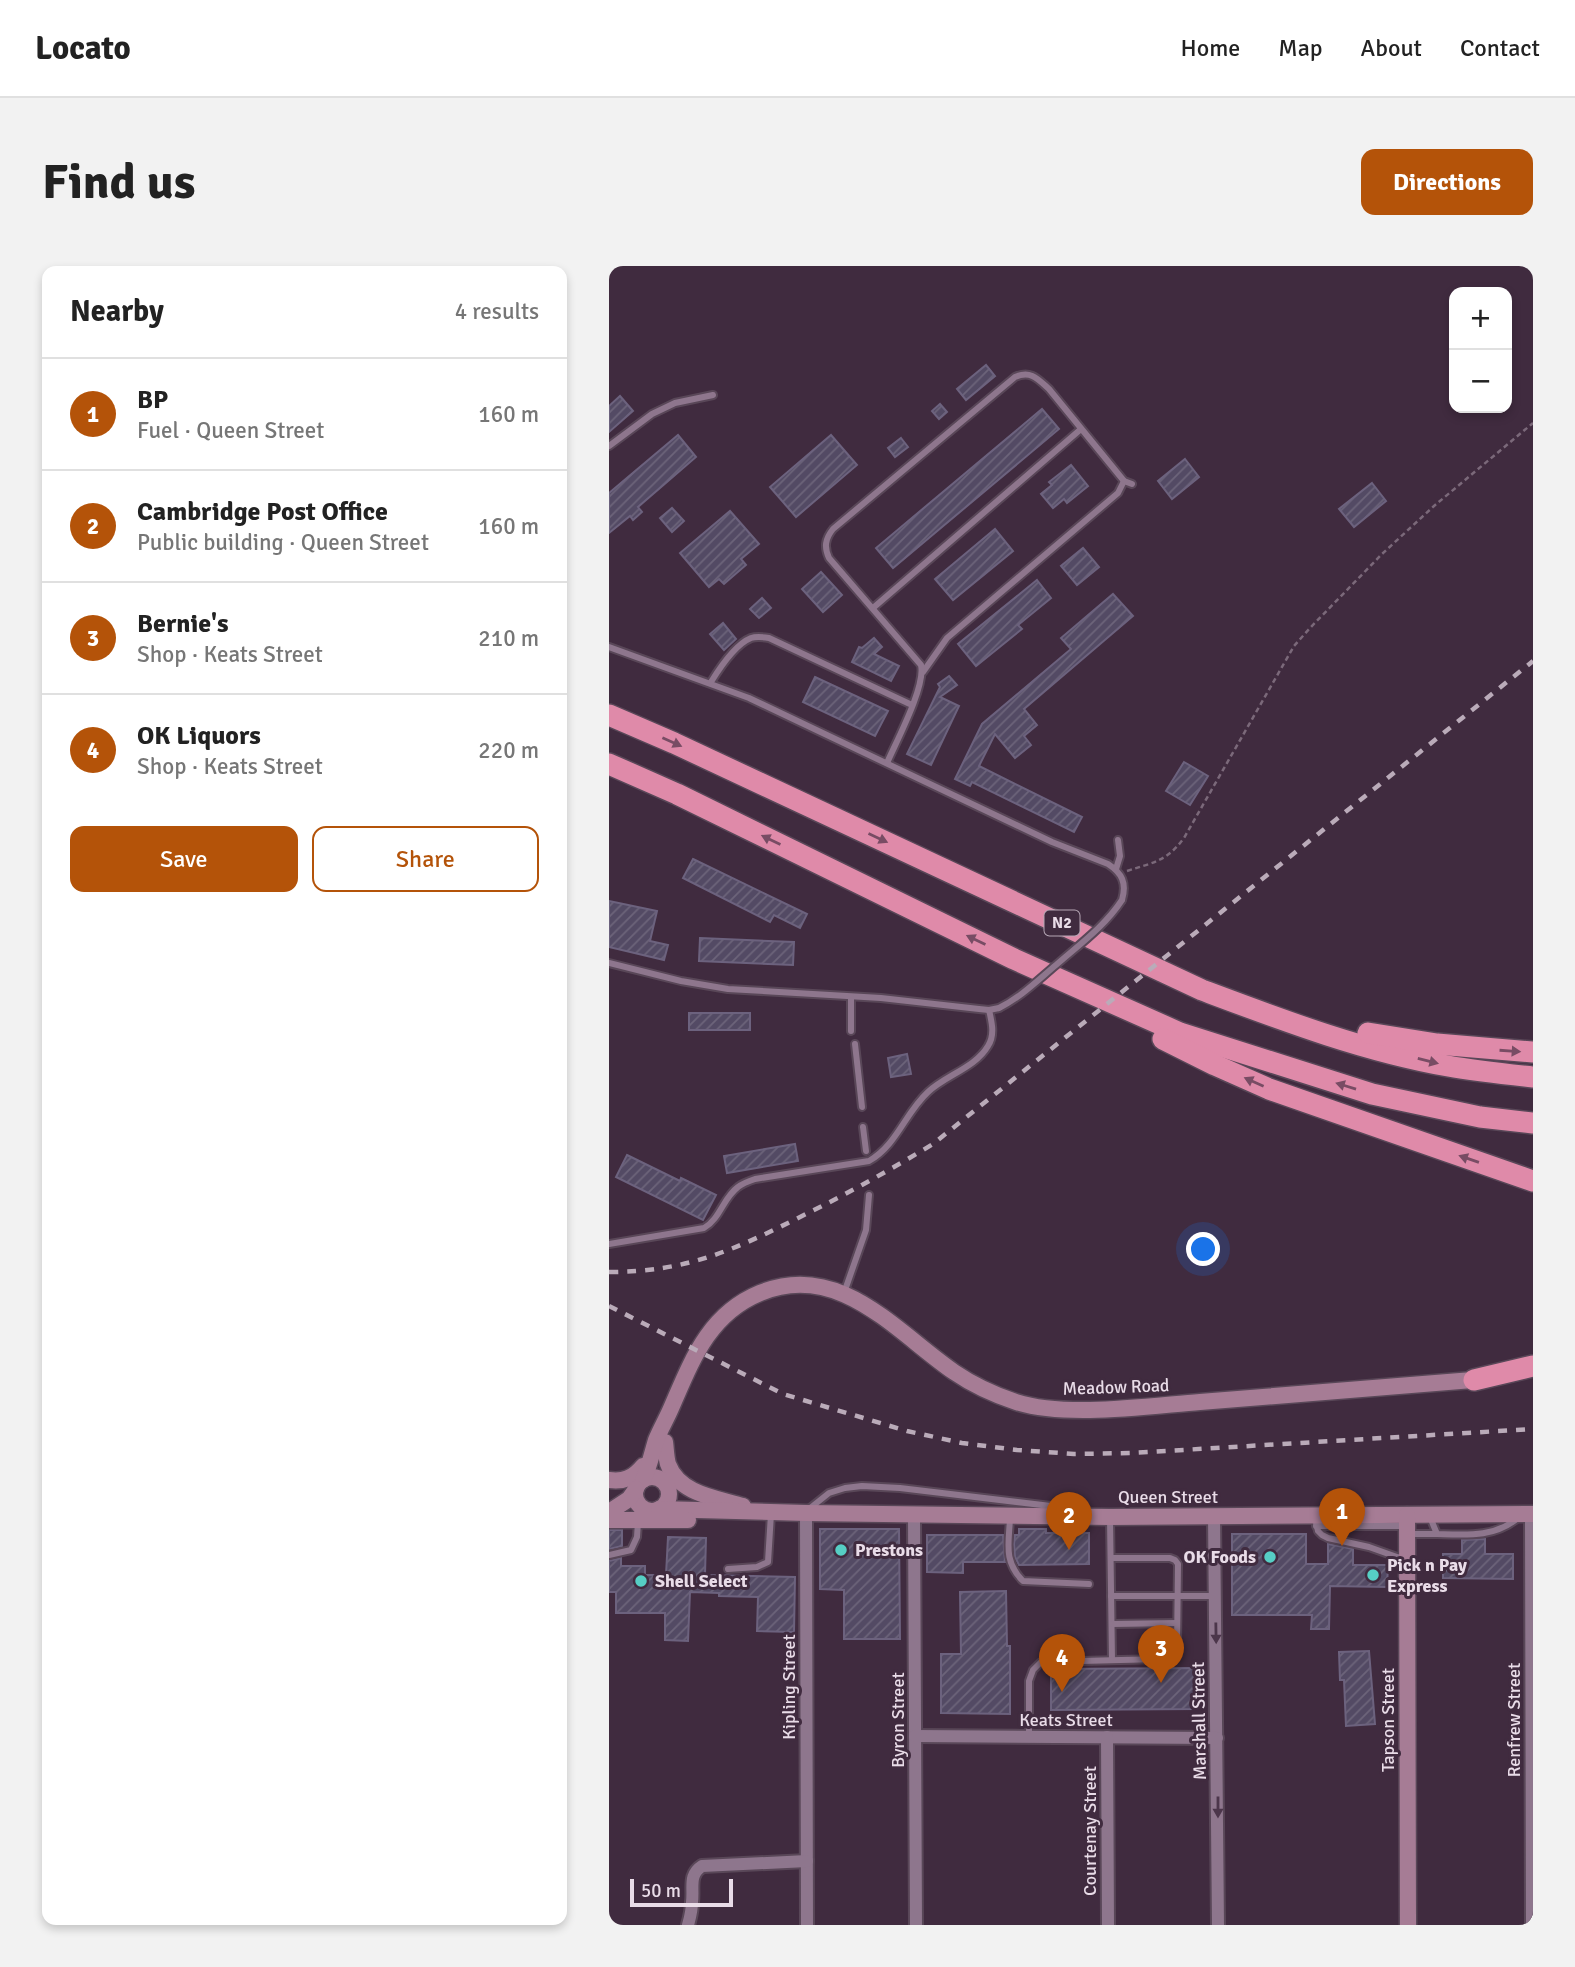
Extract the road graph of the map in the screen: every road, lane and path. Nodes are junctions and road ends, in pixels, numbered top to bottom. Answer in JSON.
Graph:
{"nodes":[{"id":1,"x":713,"y":394,"type":"dead end"},
{"id":2,"x":1533,"y":423,"type":"edge"},
{"id":3,"x":1081,"y":429,"type":"junction"},
{"id":4,"x":609,"y":446,"type":"edge"},
{"id":5,"x":1124,"y":481,"type":"junction"},
{"id":6,"x":1132,"y":484,"type":"dead end"},
{"id":7,"x":873,"y":608,"type":"junction"},
{"id":8,"x":609,"y":647,"type":"edge"},
{"id":9,"x":923,"y":672,"type":"junction"},
{"id":10,"x":711,"y":682,"type":"junction"},
{"id":11,"x":912,"y":705,"type":"junction"},
{"id":12,"x":609,"y":715,"type":"edge"},
{"id":13,"x":887,"y":762,"type":"junction"},
{"id":14,"x":609,"y":764,"type":"edge"},
{"id":15,"x":1118,"y":840,"type":"dead end"},
{"id":16,"x":1119,"y":871,"type":"junction"},
{"id":17,"x":1048,"y":916,"type":"junction"},
{"id":18,"x":1014,"y":959,"type":"junction"},
{"id":19,"x":609,"y":963,"type":"edge"},
{"id":20,"x":851,"y":997,"type":"junction"},
{"id":21,"x":989,"y":1010,"type":"junction"},
{"id":22,"x":851,"y":1031,"type":"dead end"},
{"id":23,"x":855,"y":1044,"type":"dead end"},
{"id":24,"x":1533,"y":1052,"type":"edge"},
{"id":25,"x":1533,"y":1077,"type":"edge"},
{"id":26,"x":862,"y":1107,"type":"dead end"},
{"id":27,"x":1533,"y":1124,"type":"edge"},
{"id":28,"x":863,"y":1127,"type":"dead end"},
{"id":29,"x":866,"y":1151,"type":"dead end"},
{"id":30,"x":1533,"y":1181,"type":"edge"},
{"id":31,"x":869,"y":1195,"type":"dead end"},
{"id":32,"x":609,"y":1244,"type":"edge"},
{"id":33,"x":844,"y":1293,"type":"junction"},
{"id":34,"x":1533,"y":1366,"type":"edge"},
{"id":35,"x":1533,"y":1376,"type":"edge"},
{"id":36,"x":1474,"y":1380,"type":"junction"},
{"id":37,"x":659,"y":1445,"type":"junction"},
{"id":38,"x":609,"y":1480,"type":"edge"},
{"id":39,"x":664,"y":1483,"type":"junction"},
{"id":40,"x":609,"y":1486,"type":"edge"},
{"id":41,"x":638,"y":1500,"type":"edge"},
{"id":42,"x":609,"y":1512,"type":"edge"},
{"id":43,"x":767,"y":1512,"type":"junction"},
{"id":44,"x":807,"y":1513,"type":"junction"},
{"id":45,"x":1529,"y":1514,"type":"edge"},
{"id":46,"x":914,"y":1515,"type":"junction"},
{"id":47,"x":1430,"y":1515,"type":"junction"},
{"id":48,"x":1010,"y":1516,"type":"junction"},
{"id":49,"x":1215,"y":1516,"type":"junction"},
{"id":50,"x":1110,"y":1517,"type":"junction"},
{"id":51,"x":609,"y":1520,"type":"edge"},
{"id":52,"x":1315,"y":1521,"type":"junction"},
{"id":53,"x":1407,"y":1525,"type":"junction"},
{"id":54,"x":1437,"y":1534,"type":"junction"},
{"id":55,"x":609,"y":1555,"type":"edge"},
{"id":56,"x":1407,"y":1558,"type":"junction"},
{"id":57,"x":1111,"y":1559,"type":"junction"},
{"id":58,"x":728,"y":1569,"type":"dead end"},
{"id":59,"x":1089,"y":1584,"type":"dead end"},
{"id":60,"x":1111,"y":1596,"type":"junction"},
{"id":61,"x":1177,"y":1596,"type":"junction"},
{"id":62,"x":1216,"y":1596,"type":"junction"},
{"id":63,"x":1177,"y":1623,"type":"junction"},
{"id":64,"x":1112,"y":1624,"type":"junction"},
{"id":65,"x":1112,"y":1660,"type":"junction"},
{"id":66,"x":915,"y":1736,"type":"junction"},
{"id":67,"x":1029,"y":1737,"type":"junction"},
{"id":68,"x":1107,"y":1737,"type":"junction"},
{"id":69,"x":1217,"y":1738,"type":"junction"},
{"id":70,"x":807,"y":1861,"type":"junction"},
{"id":71,"x":688,"y":1925,"type":"edge"},
{"id":72,"x":807,"y":1925,"type":"edge"},
{"id":73,"x":916,"y":1925,"type":"edge"},
{"id":74,"x":1108,"y":1925,"type":"edge"},
{"id":75,"x":1218,"y":1925,"type":"edge"},
{"id":76,"x":1408,"y":1925,"type":"edge"},
{"id":77,"x":1532,"y":1925,"type":"edge"}],
"edges":[{"from":1,"to":4,"type":"lane"},
{"from":2,"to":16,"type":"path"},
{"from":3,"to":5,"type":"lane"},
{"from":3,"to":7,"type":"lane"},
{"from":3,"to":7,"type":"lane"},
{"from":5,"to":6,"type":"lane"},
{"from":5,"to":9,"type":"lane"},
{"from":7,"to":9,"type":"lane"},
{"from":8,"to":10,"type":"lane"},
{"from":9,"to":11,"type":"lane"},
{"from":10,"to":11,"type":"lane"},
{"from":10,"to":13,"type":"lane"},
{"from":11,"to":13,"type":"lane"},
{"from":12,"to":17,"type":"highway","number":"N2","one_way":true},
{"from":13,"to":16,"type":"lane"},
{"from":18,"to":14,"type":"highway","one_way":true},
{"from":15,"to":16,"type":"lane"},
{"from":16,"to":21,"type":"lane","bridge":true},
{"from":17,"to":24,"type":"highway","one_way":true},
{"from":17,"to":25,"type":"highway","number":"N2","one_way":true},
{"from":27,"to":18,"type":"highway","one_way":true},
{"from":30,"to":18,"type":"highway","one_way":true},
{"from":19,"to":20,"type":"lane"},
{"from":20,"to":21,"type":"lane"},
{"from":20,"to":22,"type":"lane"},
{"from":21,"to":32,"type":"lane"},
{"from":23,"to":26,"type":"lane"},
{"from":28,"to":29,"type":"lane"},
{"from":31,"to":33,"type":"lane"},
{"from":33,"to":36,"type":"main road","name":"Meadow Road"},
{"from":33,"to":37,"type":"main road","name":"Meadow Road"},
{"from":34,"to":36,"type":"highway"},
{"from":35,"to":36,"type":"main road","name":"Meadow Road"},
{"from":37,"to":38,"type":"main road"},
{"from":37,"to":39,"type":"main road","name":"Meadow Road"},
{"from":37,"to":41,"type":"main road","name":"Meadow Road"},
{"from":37,"to":43,"type":"main road"},
{"from":39,"to":41,"type":"main road"},
{"from":39,"to":41,"type":"main road","name":"Meadow Road"},
{"from":39,"to":43,"type":"main road","name":"Queen Street"},
{"from":40,"to":41,"type":"main road"},
{"from":41,"to":42,"type":"main road"},
{"from":41,"to":43,"type":"main road","name":"Queen Street"},
{"from":41,"to":43,"type":"main road"},
{"from":41,"to":51,"type":"main road","name":"Queen Street"},
{"from":41,"to":55,"type":"lane"},
{"from":43,"to":44,"type":"main road","name":"Queen Street"},
{"from":43,"to":58,"type":"lane"},
{"from":44,"to":46,"type":"main road","name":"Queen Street"},
{"from":44,"to":50,"type":"lane"},
{"from":44,"to":70,"type":"street","name":"Kipling Street"},
{"from":45,"to":47,"type":"main road","name":"Queen Street"},
{"from":45,"to":54,"type":"lane"},
{"from":45,"to":77,"type":"street","name":"Renfrew Street"},
{"from":46,"to":48,"type":"main road","name":"Queen Street"},
{"from":46,"to":66,"type":"street","name":"Byron Street"},
{"from":47,"to":53,"type":"main road","name":"Queen Street"},
{"from":47,"to":54,"type":"lane"},
{"from":48,"to":50,"type":"main road","name":"Queen Street"},
{"from":48,"to":59,"type":"lane"},
{"from":49,"to":50,"type":"main road","name":"Queen Street"},
{"from":49,"to":52,"type":"main road","name":"Queen Street"},
{"from":49,"to":62,"type":"street","name":"Marshall Street"},
{"from":50,"to":57,"type":"lane"},
{"from":52,"to":53,"type":"main road","name":"Queen Street"},
{"from":52,"to":56,"type":"lane"},
{"from":53,"to":54,"type":"lane"},
{"from":53,"to":56,"type":"main road","name":"Tapson Street"},
{"from":56,"to":76,"type":"main road","name":"Tapson Street"},
{"from":57,"to":60,"type":"lane"},
{"from":57,"to":61,"type":"lane"},
{"from":60,"to":61,"type":"lane"},
{"from":60,"to":64,"type":"lane"},
{"from":61,"to":62,"type":"lane"},
{"from":61,"to":63,"type":"lane"},
{"from":62,"to":69,"type":"street","name":"Marshall Street","one_way":true},
{"from":63,"to":64,"type":"lane"},
{"from":63,"to":65,"type":"lane"},
{"from":64,"to":65,"type":"lane"},
{"from":65,"to":67,"type":"lane"},
{"from":66,"to":67,"type":"street","name":"Keats Street"},
{"from":66,"to":73,"type":"street","name":"Byron Street"},
{"from":67,"to":68,"type":"street","name":"Keats Street"},
{"from":68,"to":69,"type":"street","name":"Keats Street"},
{"from":68,"to":74,"type":"street","name":"Courtenay Street"},
{"from":69,"to":75,"type":"street","name":"Marshall Street","one_way":true},
{"from":70,"to":71,"type":"street"},
{"from":70,"to":72,"type":"street","name":"Kipling Street"}]}
